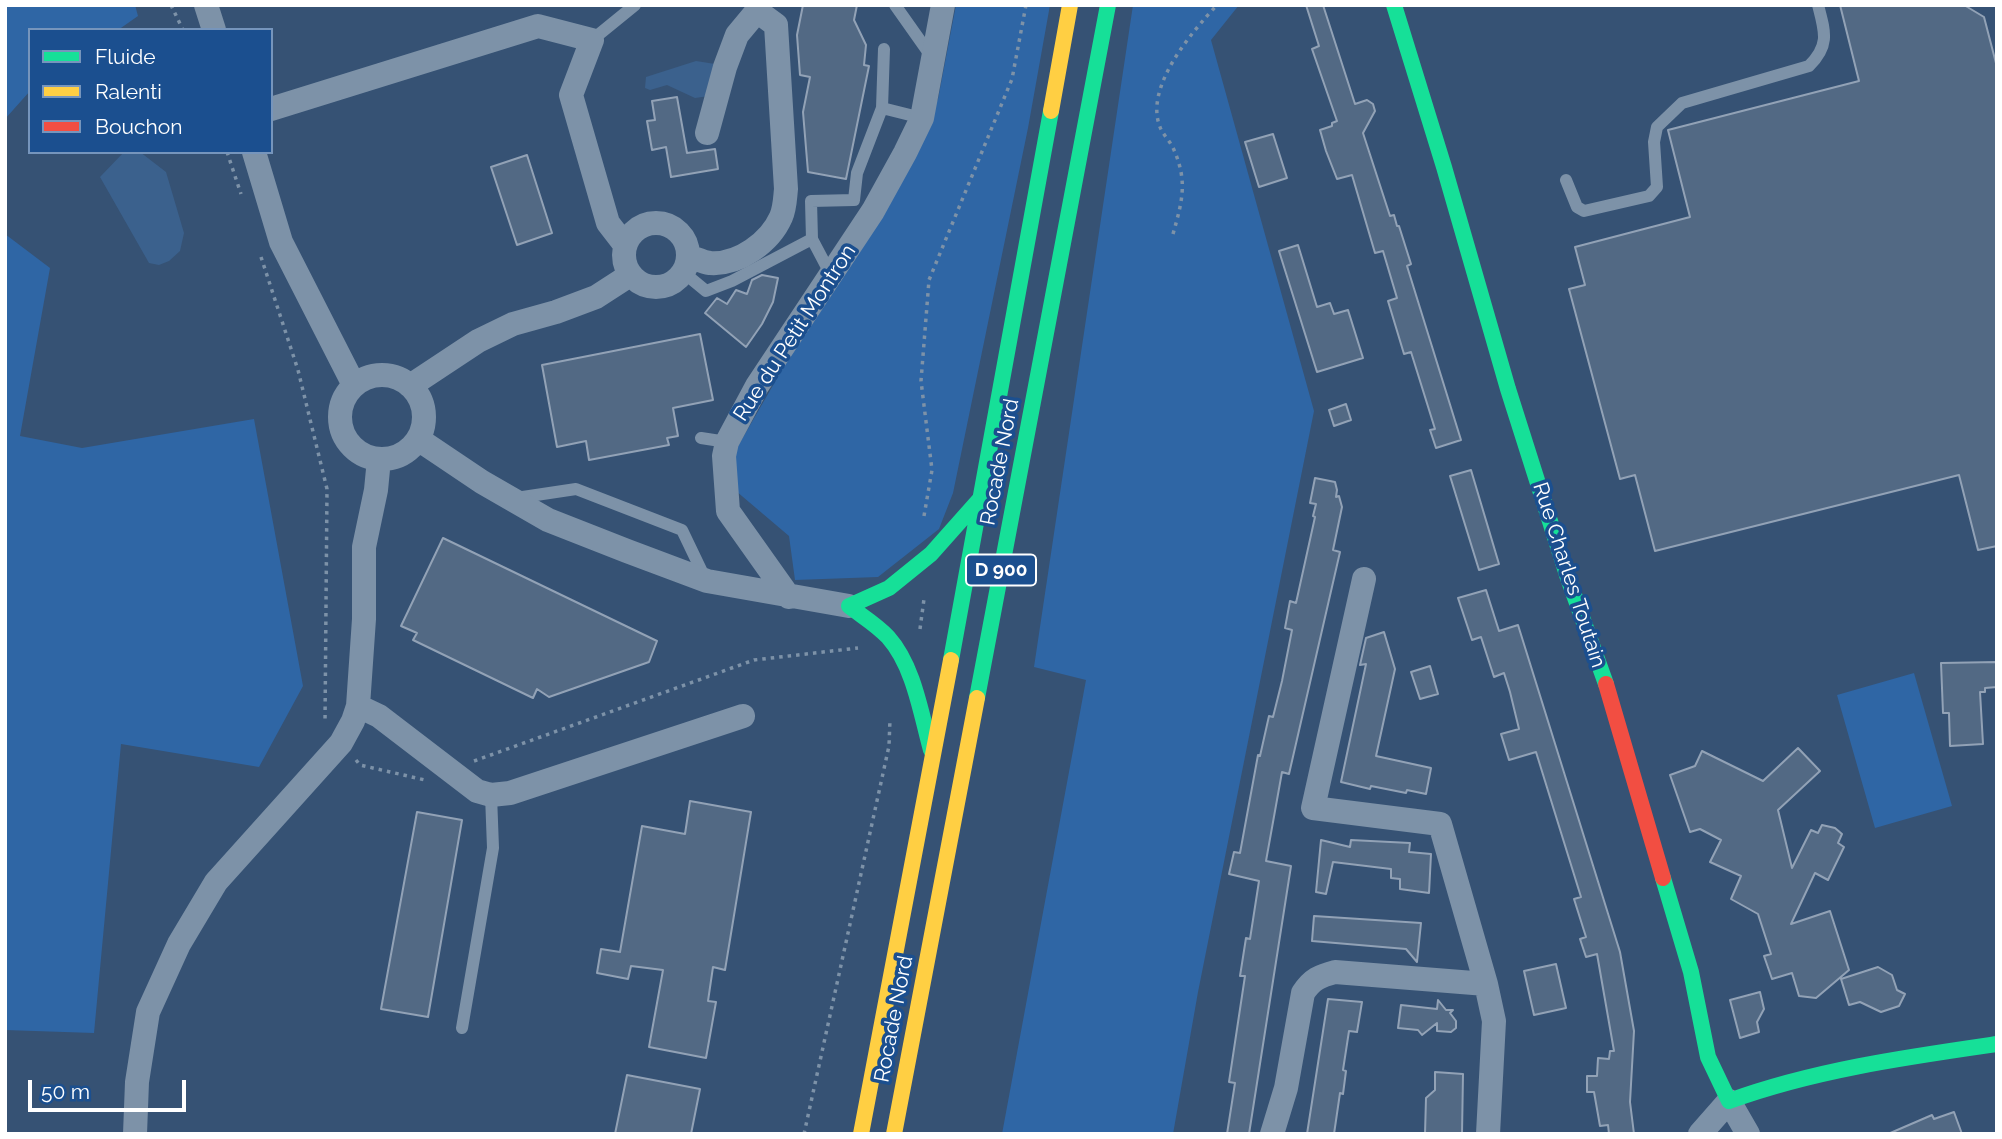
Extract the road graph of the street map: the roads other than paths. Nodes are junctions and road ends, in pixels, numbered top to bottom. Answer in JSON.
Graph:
{"nodes":[{"id":1,"x":206,"y":5,"type":"edge"},
{"id":2,"x":635,"y":5,"type":"edge"},
{"id":3,"x":943,"y":5,"type":"edge"},
{"id":4,"x":1070,"y":5,"type":"edge"},
{"id":5,"x":1108,"y":5,"type":"edge"},
{"id":6,"x":1117,"y":5,"type":"edge"},
{"id":7,"x":1394,"y":5,"type":"edge"},
{"id":8,"x":1818,"y":5,"type":"edge"},
{"id":9,"x":897,"y":6,"type":"edge"},
{"id":10,"x":213,"y":28,"type":"edge"},
{"id":11,"x":592,"y":40,"type":"junction"},
{"id":12,"x":884,"y":49,"type":"dead end"},
{"id":13,"x":1100,"y":49,"type":"junction"},
{"id":14,"x":934,"y":59,"type":"junction"},
{"id":15,"x":273,"y":108,"type":"edge"},
{"id":16,"x":882,"y":108,"type":"junction"},
{"id":17,"x":922,"y":118,"type":"junction"},
{"id":18,"x":707,"y":133,"type":"dead end"},
{"id":19,"x":255,"y":154,"type":"edge"},
{"id":20,"x":1566,"y":180,"type":"dead end"},
{"id":21,"x":812,"y":239,"type":"junction"},
{"id":22,"x":625,"y":245,"type":"junction"},
{"id":23,"x":686,"y":264,"type":"junction"},
{"id":24,"x":630,"y":275,"type":"junction"},
{"id":25,"x":831,"y":276,"type":"junction"},
{"id":26,"x":354,"y":385,"type":"junction"},
{"id":27,"x":410,"y":386,"type":"junction"},
{"id":28,"x":701,"y":438,"type":"dead end"},
{"id":29,"x":418,"y":439,"type":"junction"},
{"id":30,"x":727,"y":442,"type":"junction"},
{"id":31,"x":379,"y":460,"type":"junction"},
{"id":32,"x":510,"y":499,"type":"junction"},
{"id":33,"x":979,"y":500,"type":"junction"},
{"id":34,"x":1364,"y":579,"type":"dead end"},
{"id":35,"x":706,"y":581,"type":"junction"},
{"id":36,"x":789,"y":597,"type":"junction"},
{"id":37,"x":849,"y":607,"type":"junction"},
{"id":38,"x":358,"y":706,"type":"junction"},
{"id":39,"x":743,"y":716,"type":"dead end"},
{"id":40,"x":933,"y":759,"type":"junction"},
{"id":41,"x":491,"y":795,"type":"junction"},
{"id":42,"x":1486,"y":984,"type":"junction"},
{"id":43,"x":462,"y":1028,"type":"dead end"},
{"id":44,"x":1997,"y":1044,"type":"edge"},
{"id":45,"x":1730,"y":1101,"type":"junction"},
{"id":46,"x":135,"y":1134,"type":"edge"},
{"id":47,"x":860,"y":1134,"type":"edge"},
{"id":48,"x":894,"y":1134,"type":"edge"},
{"id":49,"x":1272,"y":1134,"type":"edge"},
{"id":50,"x":1488,"y":1134,"type":"edge"},
{"id":51,"x":1700,"y":1134,"type":"edge"},
{"id":52,"x":1748,"y":1134,"type":"edge"}],
"edges":[{"from":1,"to":10,"type":"street"},
{"from":2,"to":11,"type":"lane"},
{"from":3,"to":14,"type":"street","name":"Rue du Petit Montron"},
{"from":4,"to":33,"type":"main road","name":"Rocade Nord","number":"D 900"},
{"from":5,"to":13,"type":"main road","name":"Rocade Nord","number":"D 900"},
{"from":6,"to":13,"type":"main road"},
{"from":7,"to":45,"type":"main road","name":"Rue Charles Toutain"},
{"from":8,"to":20,"type":"lane"},
{"from":9,"to":14,"type":"lane"},
{"from":11,"to":15,"type":"street"},
{"from":11,"to":22,"type":"street"},
{"from":12,"to":16,"type":"lane"},
{"from":13,"to":48,"type":"main road","name":"Rocade Nord","number":"D 900"},
{"from":14,"to":17,"type":"street","name":"Rue du Petit Montron"},
{"from":16,"to":17,"type":"lane"},
{"from":16,"to":21,"type":"lane"},
{"from":17,"to":25,"type":"street","name":"Rue du Petit Montron"},
{"from":18,"to":23,"type":"street"},
{"from":19,"to":26,"type":"street"},
{"from":21,"to":23,"type":"lane"},
{"from":21,"to":25,"type":"lane"},
{"from":22,"to":23,"type":"street"},
{"from":22,"to":24,"type":"street"},
{"from":23,"to":24,"type":"street"},
{"from":24,"to":27,"type":"street"},
{"from":25,"to":30,"type":"street","name":"Rue du Petit Montron"},
{"from":26,"to":27,"type":"street"},
{"from":26,"to":31,"type":"street"},
{"from":27,"to":29,"type":"street"},
{"from":28,"to":30,"type":"lane"},
{"from":29,"to":31,"type":"street"},
{"from":29,"to":32,"type":"street"},
{"from":30,"to":36,"type":"street","name":"Rue du Petit Montron"},
{"from":31,"to":38,"type":"street"},
{"from":32,"to":35,"type":"street"},
{"from":32,"to":35,"type":"lane"},
{"from":33,"to":37,"type":"main road"},
{"from":33,"to":40,"type":"main road","name":"Rocade Nord","number":"D 900"},
{"from":34,"to":42,"type":"street"},
{"from":35,"to":36,"type":"street"},
{"from":36,"to":37,"type":"street"},
{"from":37,"to":40,"type":"main road"},
{"from":38,"to":41,"type":"street"},
{"from":38,"to":46,"type":"street"},
{"from":39,"to":41,"type":"street"},
{"from":40,"to":47,"type":"main road","name":"Rocade Nord","number":"D 900"},
{"from":41,"to":43,"type":"lane"},
{"from":42,"to":49,"type":"street"},
{"from":42,"to":50,"type":"street"},
{"from":44,"to":45,"type":"main road"},
{"from":45,"to":51,"type":"street"},
{"from":45,"to":52,"type":"street"}]}
